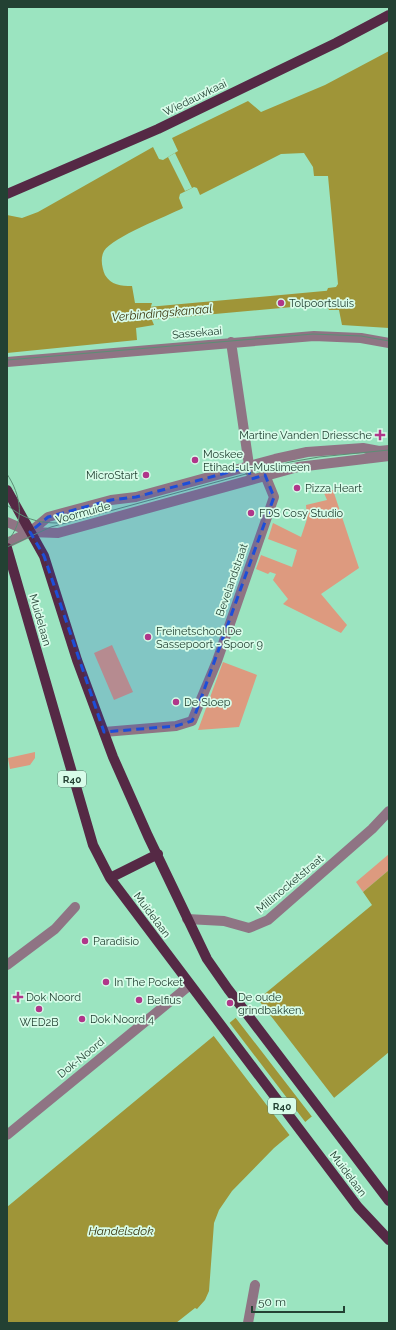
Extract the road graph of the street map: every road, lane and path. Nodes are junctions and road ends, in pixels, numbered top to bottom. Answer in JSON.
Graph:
{"nodes":[{"id":1,"x":389,"y":15,"type":"edge"},
{"id":2,"x":7,"y":194,"type":"edge"},
{"id":3,"x":231,"y":342,"type":"junction"},
{"id":4,"x":389,"y":343,"type":"edge"},
{"id":5,"x":7,"y":362,"type":"edge"},
{"id":6,"x":389,"y":450,"type":"edge"},
{"id":7,"x":389,"y":456,"type":"edge"},
{"id":8,"x":248,"y":467,"type":"junction"},
{"id":9,"x":265,"y":475,"type":"junction"},
{"id":10,"x":252,"y":479,"type":"junction"},
{"id":11,"x":7,"y":490,"type":"edge"},
{"id":12,"x":7,"y":522,"type":"edge"},
{"id":13,"x":30,"y":532,"type":"junction"},
{"id":14,"x":7,"y":543,"type":"edge"},
{"id":15,"x":7,"y":548,"type":"edge"},
{"id":16,"x":104,"y":732,"type":"junction"},
{"id":17,"x":389,"y":811,"type":"edge"},
{"id":18,"x":158,"y":854,"type":"junction"},
{"id":19,"x":110,"y":878,"type":"junction"},
{"id":20,"x":75,"y":907,"type":"dead end"},
{"id":21,"x":187,"y":919,"type":"junction"},
{"id":22,"x":7,"y":965,"type":"edge"},
{"id":23,"x":190,"y":985,"type":"junction"},
{"id":24,"x":7,"y":1135,"type":"edge"},
{"id":25,"x":389,"y":1201,"type":"edge"},
{"id":26,"x":389,"y":1240,"type":"edge"},
{"id":27,"x":254,"y":1286,"type":"dead end"},
{"id":28,"x":248,"y":1323,"type":"edge"}],
"edges":[{"from":1,"to":2,"type":"main road","name":"Wiedauwkaai"},
{"from":3,"to":4,"type":"street","name":"Sassekaai"},
{"from":3,"to":5,"type":"street","name":"Sassekaai"},
{"from":3,"to":8,"type":"street"},
{"from":6,"to":8,"type":"street","name":"Voormuide"},
{"from":7,"to":9,"type":"street","name":"Voormuide"},
{"from":8,"to":10,"type":"street"},
{"from":8,"to":13,"type":"street","name":"Voormuide"},
{"from":9,"to":10,"type":"street","name":"Voormuide"},
{"from":9,"to":16,"type":"street","name":"Bevelandstraat"},
{"from":10,"to":13,"type":"street","name":"Voormuide"},
{"from":11,"to":13,"type":"main road","number":"R40"},
{"from":12,"to":13,"type":"street"},
{"from":13,"to":14,"type":"street"},
{"from":13,"to":16,"type":"main road","name":"Muidelaan","number":"R40"},
{"from":15,"to":19,"type":"main road","name":"Muidelaan","number":"R40"},
{"from":16,"to":18,"type":"main road","name":"Muidelaan","number":"R40"},
{"from":17,"to":21,"type":"street","name":"Millinocketstraat"},
{"from":18,"to":19,"type":"main road"},
{"from":18,"to":21,"type":"main road","name":"Muidelaan","number":"R40"},
{"from":19,"to":23,"type":"main road","name":"Muidelaan","number":"R40"},
{"from":20,"to":22,"type":"street"},
{"from":21,"to":25,"type":"main road","name":"Muidelaan","number":"R40"},
{"from":23,"to":24,"type":"street","name":"Dok-Noord"},
{"from":23,"to":26,"type":"main road","name":"Muidelaan","number":"R40"},
{"from":27,"to":28,"type":"street"}]}
